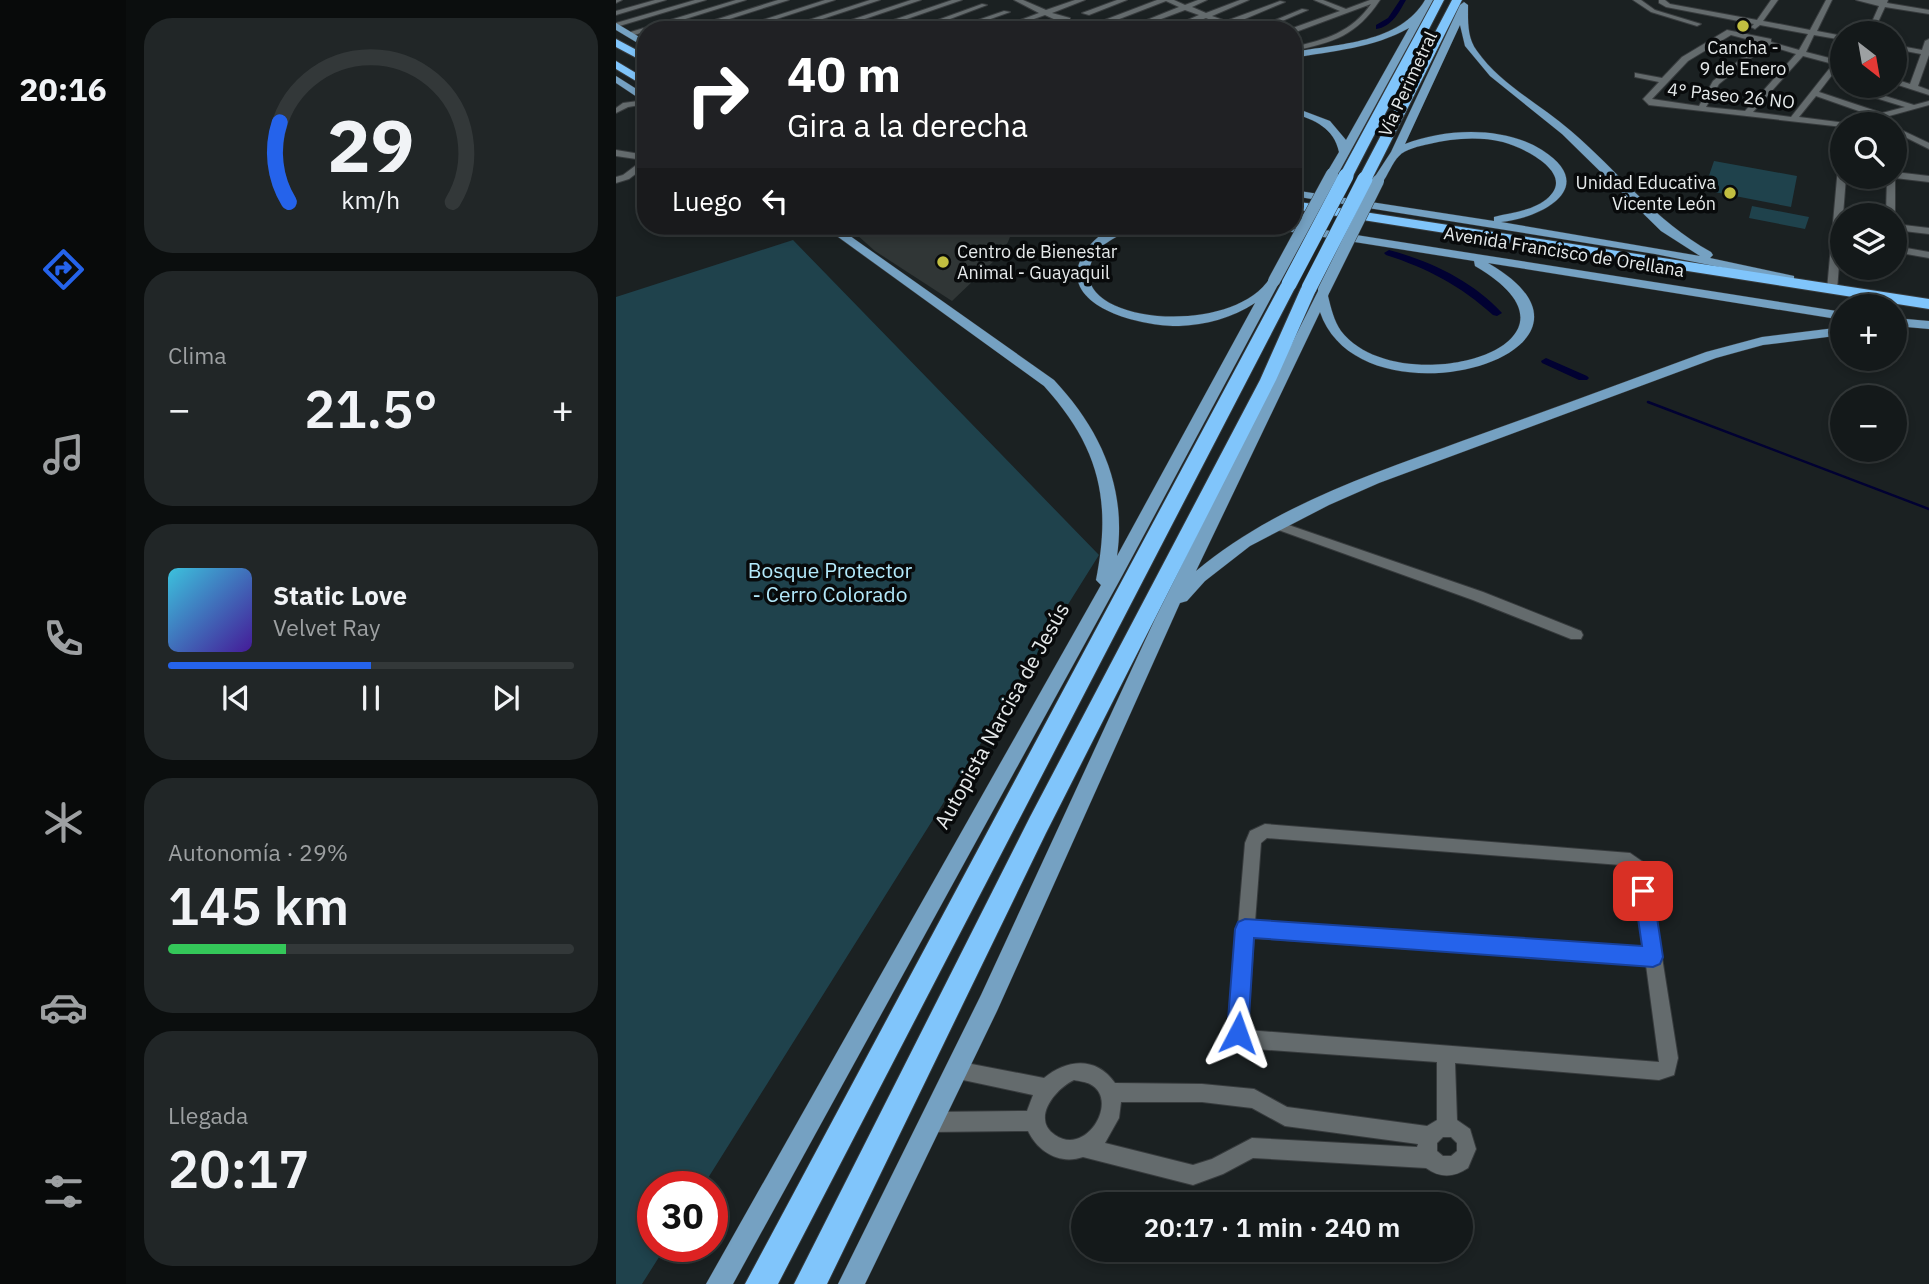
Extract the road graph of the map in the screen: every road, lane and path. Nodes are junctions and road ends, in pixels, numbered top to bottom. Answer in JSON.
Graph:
{"nodes":[{"id":1,"x":663,"y":0,"type":"edge"},
{"id":2,"x":703,"y":0,"type":"edge"},
{"id":3,"x":720,"y":0,"type":"edge"},
{"id":4,"x":743,"y":0,"type":"edge"},
{"id":5,"x":786,"y":0,"type":"edge"},
{"id":6,"x":832,"y":0,"type":"edge"},
{"id":7,"x":918,"y":0,"type":"edge"},
{"id":8,"x":959,"y":0,"type":"edge"},
{"id":9,"x":1017,"y":0,"type":"edge"},
{"id":10,"x":1040,"y":0,"type":"edge"},
{"id":11,"x":1082,"y":0,"type":"edge"},
{"id":12,"x":1124,"y":0,"type":"edge"},
{"id":13,"x":1165,"y":0,"type":"edge"},
{"id":14,"x":1204,"y":0,"type":"edge"},
{"id":15,"x":1246,"y":0,"type":"edge"},
{"id":16,"x":1377,"y":0,"type":"edge"},
{"id":17,"x":1429,"y":0,"type":"edge"},
{"id":18,"x":1439,"y":0,"type":"edge"},
{"id":19,"x":1636,"y":0,"type":"edge"},
{"id":20,"x":1775,"y":0,"type":"edge"},
{"id":21,"x":1829,"y":0,"type":"edge"},
{"id":22,"x":1859,"y":0,"type":"edge"},
{"id":23,"x":873,"y":1,"type":"edge"},
{"id":24,"x":1322,"y":1,"type":"edge"},
{"id":25,"x":1282,"y":2,"type":"edge"},
{"id":26,"x":1462,"y":2,"type":"edge"},
{"id":27,"x":1884,"y":2,"type":"edge"},
{"id":28,"x":1665,"y":3,"type":"edge"},
{"id":29,"x":1027,"y":4,"type":"junction"},
{"id":30,"x":728,"y":5,"type":"junction"},
{"id":31,"x":984,"y":5,"type":"dead end"},
{"id":32,"x":1185,"y":7,"type":"junction"},
{"id":33,"x":888,"y":10,"type":"junction"},
{"id":34,"x":1304,"y":10,"type":"dead end"},
{"id":35,"x":1345,"y":11,"type":"junction"},
{"id":36,"x":1929,"y":12,"type":"edge"},
{"id":37,"x":616,"y":13,"type":"edge"},
{"id":38,"x":743,"y":13,"type":"junction"},
{"id":39,"x":1046,"y":13,"type":"junction"},
{"id":40,"x":1420,"y":14,"type":"junction"},
{"id":41,"x":1207,"y":16,"type":"junction"},
{"id":42,"x":904,"y":18,"type":"junction"},
{"id":43,"x":1366,"y":18,"type":"junction"},
{"id":44,"x":673,"y":21,"type":"edge"},
{"id":45,"x":716,"y":21,"type":"edge"},
{"id":46,"x":757,"y":21,"type":"edge"},
{"id":47,"x":762,"y":21,"type":"edge"},
{"id":48,"x":808,"y":21,"type":"edge"},
{"id":49,"x":853,"y":21,"type":"edge"},
{"id":50,"x":895,"y":21,"type":"edge"},
{"id":51,"x":910,"y":21,"type":"edge"},
{"id":52,"x":943,"y":21,"type":"edge"},
{"id":53,"x":979,"y":21,"type":"edge"},
{"id":54,"x":1023,"y":21,"type":"edge"},
{"id":55,"x":1065,"y":21,"type":"joint"},
{"id":56,"x":1106,"y":21,"type":"dead end"},
{"id":57,"x":1148,"y":21,"type":"edge"},
{"id":58,"x":1193,"y":21,"type":"edge"},
{"id":59,"x":1219,"y":21,"type":"edge"},
{"id":60,"x":1234,"y":21,"type":"edge"},
{"id":61,"x":1276,"y":21,"type":"edge"},
{"id":62,"x":1875,"y":21,"type":"edge"},
{"id":63,"x":1759,"y":22,"type":"junction"},
{"id":64,"x":1697,"y":24,"type":"dead end"},
{"id":65,"x":616,"y":26,"type":"edge"},
{"id":66,"x":1302,"y":28,"type":"edge"},
{"id":67,"x":637,"y":31,"type":"edge"},
{"id":68,"x":1812,"y":32,"type":"junction"},
{"id":69,"x":628,"y":34,"type":"junction"},
{"id":70,"x":1830,"y":35,"type":"edge"},
{"id":71,"x":1750,"y":36,"type":"junction"},
{"id":72,"x":637,"y":39,"type":"edge"},
{"id":73,"x":616,"y":41,"type":"edge"},
{"id":74,"x":1768,"y":41,"type":"junction"},
{"id":75,"x":1929,"y":41,"type":"edge"},
{"id":76,"x":1302,"y":46,"type":"edge"},
{"id":77,"x":1908,"y":49,"type":"edge"},
{"id":78,"x":1802,"y":52,"type":"junction"},
{"id":79,"x":1302,"y":53,"type":"edge"},
{"id":80,"x":1927,"y":53,"type":"edge"},
{"id":81,"x":637,"y":54,"type":"edge"},
{"id":82,"x":1830,"y":61,"type":"edge"},
{"id":83,"x":616,"y":64,"type":"edge"},
{"id":84,"x":1637,"y":75,"type":"dead end"},
{"id":85,"x":1830,"y":75,"type":"edge"},
{"id":86,"x":637,"y":78,"type":"edge"},
{"id":87,"x":616,"y":79,"type":"edge"},
{"id":88,"x":1826,"y":79,"type":"junction"},
{"id":89,"x":1830,"y":80,"type":"edge"},
{"id":90,"x":1663,"y":81,"type":"junction"},
{"id":91,"x":1908,"y":86,"type":"edge"},
{"id":92,"x":1913,"y":88,"type":"junction"},
{"id":93,"x":1814,"y":93,"type":"junction"},
{"id":94,"x":1929,"y":93,"type":"edge"},
{"id":95,"x":637,"y":94,"type":"edge"},
{"id":96,"x":1885,"y":98,"type":"edge"},
{"id":97,"x":637,"y":101,"type":"edge"},
{"id":98,"x":1929,"y":103,"type":"edge"},
{"id":99,"x":620,"y":107,"type":"edge"},
{"id":100,"x":1913,"y":107,"type":"junction"},
{"id":101,"x":1701,"y":109,"type":"junction"},
{"id":102,"x":1861,"y":112,"type":"edge"},
{"id":103,"x":1901,"y":112,"type":"edge"},
{"id":104,"x":1302,"y":113,"type":"edge"},
{"id":105,"x":1748,"y":114,"type":"junction"},
{"id":106,"x":1793,"y":119,"type":"junction"},
{"id":107,"x":1830,"y":123,"type":"edge"},
{"id":108,"x":1907,"y":134,"type":"edge"},
{"id":109,"x":1924,"y":140,"type":"edge"},
{"id":110,"x":1929,"y":146,"type":"edge"},
{"id":111,"x":1344,"y":152,"type":"junction"},
{"id":112,"x":1396,"y":152,"type":"junction"},
{"id":113,"x":616,"y":153,"type":"edge"},
{"id":114,"x":637,"y":158,"type":"edge"},
{"id":115,"x":637,"y":168,"type":"edge"},
{"id":116,"x":1339,"y":175,"type":"junction"},
{"id":117,"x":1907,"y":177,"type":"edge"},
{"id":118,"x":1929,"y":179,"type":"edge"},
{"id":119,"x":616,"y":180,"type":"edge"},
{"id":120,"x":1371,"y":180,"type":"junction"},
{"id":121,"x":1302,"y":194,"type":"edge"},
{"id":122,"x":1302,"y":206,"type":"edge"},
{"id":123,"x":1302,"y":219,"type":"edge"},
{"id":124,"x":1476,"y":220,"type":"junction"},
{"id":125,"x":1907,"y":228,"type":"edge"},
{"id":126,"x":1302,"y":230,"type":"edge"},
{"id":127,"x":1929,"y":231,"type":"edge"},
{"id":128,"x":842,"y":235,"type":"edge"},
{"id":129,"x":1110,"y":235,"type":"edge"},
{"id":130,"x":1907,"y":251,"type":"edge"},
{"id":131,"x":1456,"y":254,"type":"junction"},
{"id":132,"x":1929,"y":255,"type":"edge"},
{"id":133,"x":1750,"y":270,"type":"junction"},
{"id":134,"x":1833,"y":280,"type":"edge"},
{"id":135,"x":1277,"y":285,"type":"junction"},
{"id":136,"x":1832,"y":290,"type":"junction"},
{"id":137,"x":1318,"y":291,"type":"junction"},
{"id":138,"x":1830,"y":302,"type":"edge"},
{"id":139,"x":1929,"y":304,"type":"edge"},
{"id":140,"x":1830,"y":314,"type":"edge"},
{"id":141,"x":1907,"y":315,"type":"edge"},
{"id":142,"x":1929,"y":318,"type":"edge"},
{"id":143,"x":1907,"y":323,"type":"edge"},
{"id":144,"x":1929,"y":325,"type":"edge"},
{"id":145,"x":1907,"y":326,"type":"edge"},
{"id":146,"x":1830,"y":333,"type":"edge"},
{"id":147,"x":1277,"y":524,"type":"junction"},
{"id":148,"x":1099,"y":601,"type":"junction"},
{"id":149,"x":1164,"y":619,"type":"junction"},
{"id":150,"x":1576,"y":635,"type":"dead end"},
{"id":151,"x":1245,"y":929,"type":"junction"},
{"id":152,"x":1653,"y":957,"type":"junction"},
{"id":153,"x":1446,"y":1053,"type":"junction"},
{"id":154,"x":956,"y":1070,"type":"junction"},
{"id":155,"x":1045,"y":1088,"type":"junction"},
{"id":156,"x":1110,"y":1091,"type":"junction"},
{"id":157,"x":1037,"y":1121,"type":"junction"},
{"id":158,"x":930,"y":1122,"type":"junction"},
{"id":159,"x":1438,"y":1131,"type":"junction"},
{"id":160,"x":1084,"y":1147,"type":"junction"},
{"id":161,"x":1432,"y":1158,"type":"junction"},
{"id":162,"x":719,"y":1284,"type":"edge"},
{"id":163,"x":761,"y":1284,"type":"edge"},
{"id":164,"x":810,"y":1284,"type":"edge"},
{"id":165,"x":851,"y":1284,"type":"edge"}],
"edges":[{"from":1,"to":37,"type":"street"},
{"from":2,"to":65,"type":"street"},
{"from":3,"to":30,"type":"street"},
{"from":4,"to":30,"type":"street"},
{"from":5,"to":38,"type":"street"},
{"from":6,"to":47,"type":"street"},
{"from":7,"to":33,"type":"street"},
{"from":8,"to":42,"type":"street"},
{"from":9,"to":29,"type":"street"},
{"from":10,"to":29,"type":"street"},
{"from":11,"to":39,"type":"street"},
{"from":12,"to":55,"type":"street"},
{"from":13,"to":32,"type":"street"},
{"from":13,"to":56,"type":"street"},
{"from":14,"to":32,"type":"street"},
{"from":15,"to":41,"type":"street"},
{"from":16,"to":35,"type":"street"},
{"from":16,"to":43,"type":"street"},
{"from":17,"to":40,"type":"main road","name":"Vía Perimetral"},
{"from":18,"to":116,"type":"highway","name":"Vía Perimetral"},
{"from":19,"to":64,"type":"street"},
{"from":20,"to":63,"type":"street"},
{"from":21,"to":68,"type":"street"},
{"from":22,"to":27,"type":"street"},
{"from":23,"to":33,"type":"street"},
{"from":23,"to":48,"type":"street"},
{"from":24,"to":35,"type":"street"},
{"from":25,"to":60,"type":"street"},
{"from":26,"to":112,"type":"main road","name":"Vía Perimetral"},
{"from":26,"to":120,"type":"highway","name":"Vía Perimetral"},
{"from":26,"to":133,"type":"main road"},
{"from":27,"to":36,"type":"street"},
{"from":27,"to":62,"type":"street"},
{"from":28,"to":63,"type":"street"},
{"from":29,"to":39,"type":"street"},
{"from":29,"to":53,"type":"street"},
{"from":30,"to":38,"type":"street"},
{"from":30,"to":44,"type":"street"},
{"from":31,"to":52,"type":"street"},
{"from":32,"to":41,"type":"street"},
{"from":32,"to":57,"type":"street"},
{"from":33,"to":42,"type":"street"},
{"from":33,"to":49,"type":"street"},
{"from":34,"to":61,"type":"street"},
{"from":35,"to":43,"type":"street"},
{"from":35,"to":66,"type":"street"},
{"from":38,"to":45,"type":"street"},
{"from":38,"to":46,"type":"street"},
{"from":39,"to":54,"type":"street"},
{"from":39,"to":55,"type":"street"},
{"from":40,"to":79,"type":"main road"},
{"from":40,"to":111,"type":"main road","name":"Vía Perimetral"},
{"from":41,"to":58,"type":"street"},
{"from":41,"to":59,"type":"street"},
{"from":42,"to":50,"type":"street"},
{"from":42,"to":51,"type":"street"},
{"from":43,"to":76,"type":"street"},
{"from":63,"to":68,"type":"street"},
{"from":63,"to":71,"type":"street"},
{"from":65,"to":69,"type":"main road"},
{"from":67,"to":69,"type":"street"},
{"from":68,"to":70,"type":"street"},
{"from":68,"to":78,"type":"street"},
{"from":69,"to":72,"type":"main road"},
{"from":71,"to":74,"type":"street"},
{"from":71,"to":90,"type":"street","name":"4° Paseo 26 NO"},
{"from":73,"to":81,"type":"highway"},
{"from":74,"to":78,"type":"street"},
{"from":74,"to":101,"type":"street"},
{"from":75,"to":80,"type":"street"},
{"from":77,"to":80,"type":"street"},
{"from":78,"to":82,"type":"street"},
{"from":78,"to":105,"type":"street"},
{"from":80,"to":92,"type":"street"},
{"from":83,"to":86,"type":"highway"},
{"from":84,"to":90,"type":"street"},
{"from":85,"to":88,"type":"street"},
{"from":87,"to":95,"type":"main road"},
{"from":88,"to":89,"type":"street"},
{"from":88,"to":93,"type":"street"},
{"from":90,"to":101,"type":"street","name":"4° Paseo 26 NO"},
{"from":91,"to":92,"type":"street"},
{"from":92,"to":94,"type":"street"},
{"from":93,"to":102,"type":"street"},
{"from":93,"to":106,"type":"street"},
{"from":96,"to":100,"type":"street"},
{"from":97,"to":99,"type":"street"},
{"from":98,"to":100,"type":"street"},
{"from":100,"to":103,"type":"street"},
{"from":101,"to":105,"type":"street","name":"4° Paseo 26 NO"},
{"from":104,"to":111,"type":"main road"},
{"from":105,"to":106,"type":"street","name":"4° Paseo 26 NO"},
{"from":106,"to":107,"type":"street","name":"4° Paseo 26 NO"},
{"from":108,"to":109,"type":"street"},
{"from":109,"to":110,"type":"street"},
{"from":111,"to":116,"type":"main road","name":"Vía Perimetral"},
{"from":112,"to":120,"type":"main road","name":"Vía Perimetral"},
{"from":112,"to":124,"type":"main road"},
{"from":113,"to":114,"type":"street"},
{"from":115,"to":119,"type":"street"},
{"from":116,"to":135,"type":"highway","name":"Autopista Narcisa de Jesús","bridge":true},
{"from":117,"to":118,"type":"street"},
{"from":120,"to":137,"type":"highway","bridge":true},
{"from":121,"to":124,"type":"main road","name":"Avenida Francisco de Orellana"},
{"from":122,"to":136,"type":"highway","name":"Avenida Francisco de Orellana"},
{"from":123,"to":138,"type":"highway","name":"Avenida Francisco de Orellana"},
{"from":124,"to":133,"type":"main road","name":"Avenida Francisco de Orellana"},
{"from":125,"to":127,"type":"street"},
{"from":126,"to":131,"type":"main road","name":"Avenida Francisco de Orellana"},
{"from":128,"to":148,"type":"main road"},
{"from":129,"to":135,"type":"main road"},
{"from":130,"to":132,"type":"street"},
{"from":131,"to":137,"type":"main road"},
{"from":131,"to":140,"type":"main road","name":"Avenida Francisco de Orellana"},
{"from":133,"to":136,"type":"main road","name":"Avenida Francisco de Orellana"},
{"from":134,"to":136,"type":"street"},
{"from":135,"to":148,"type":"main road","name":"Autopista Narcisa de Jesús"},
{"from":135,"to":163,"type":"highway","name":"Autopista Narcisa de Jesús"},
{"from":136,"to":139,"type":"highway","name":"Avenida Francisco de Orellana"},
{"from":137,"to":149,"type":"main road"},
{"from":137,"to":164,"type":"highway"},
{"from":141,"to":142,"type":"highway"},
{"from":143,"to":144,"type":"main road"},
{"from":144,"to":145,"type":"main road"},
{"from":146,"to":147,"type":"main road"},
{"from":147,"to":149,"type":"main road"},
{"from":147,"to":150,"type":"street"},
{"from":148,"to":162,"type":"main road","name":"Autopista Narcisa de Jesús"},
{"from":149,"to":154,"type":"main road"},
{"from":151,"to":152,"type":"street"},
{"from":151,"to":152,"type":"street"},
{"from":151,"to":153,"type":"street"},
{"from":152,"to":153,"type":"street"},
{"from":153,"to":159,"type":"street"},
{"from":154,"to":155,"type":"street"},
{"from":154,"to":158,"type":"main road"},
{"from":155,"to":156,"type":"street"},
{"from":155,"to":157,"type":"street"},
{"from":156,"to":159,"type":"street"},
{"from":156,"to":160,"type":"street"},
{"from":157,"to":158,"type":"street"},
{"from":157,"to":160,"type":"street"},
{"from":158,"to":165,"type":"main road"},
{"from":159,"to":161,"type":"street"},
{"from":159,"to":161,"type":"street"},
{"from":160,"to":161,"type":"street"}]}
